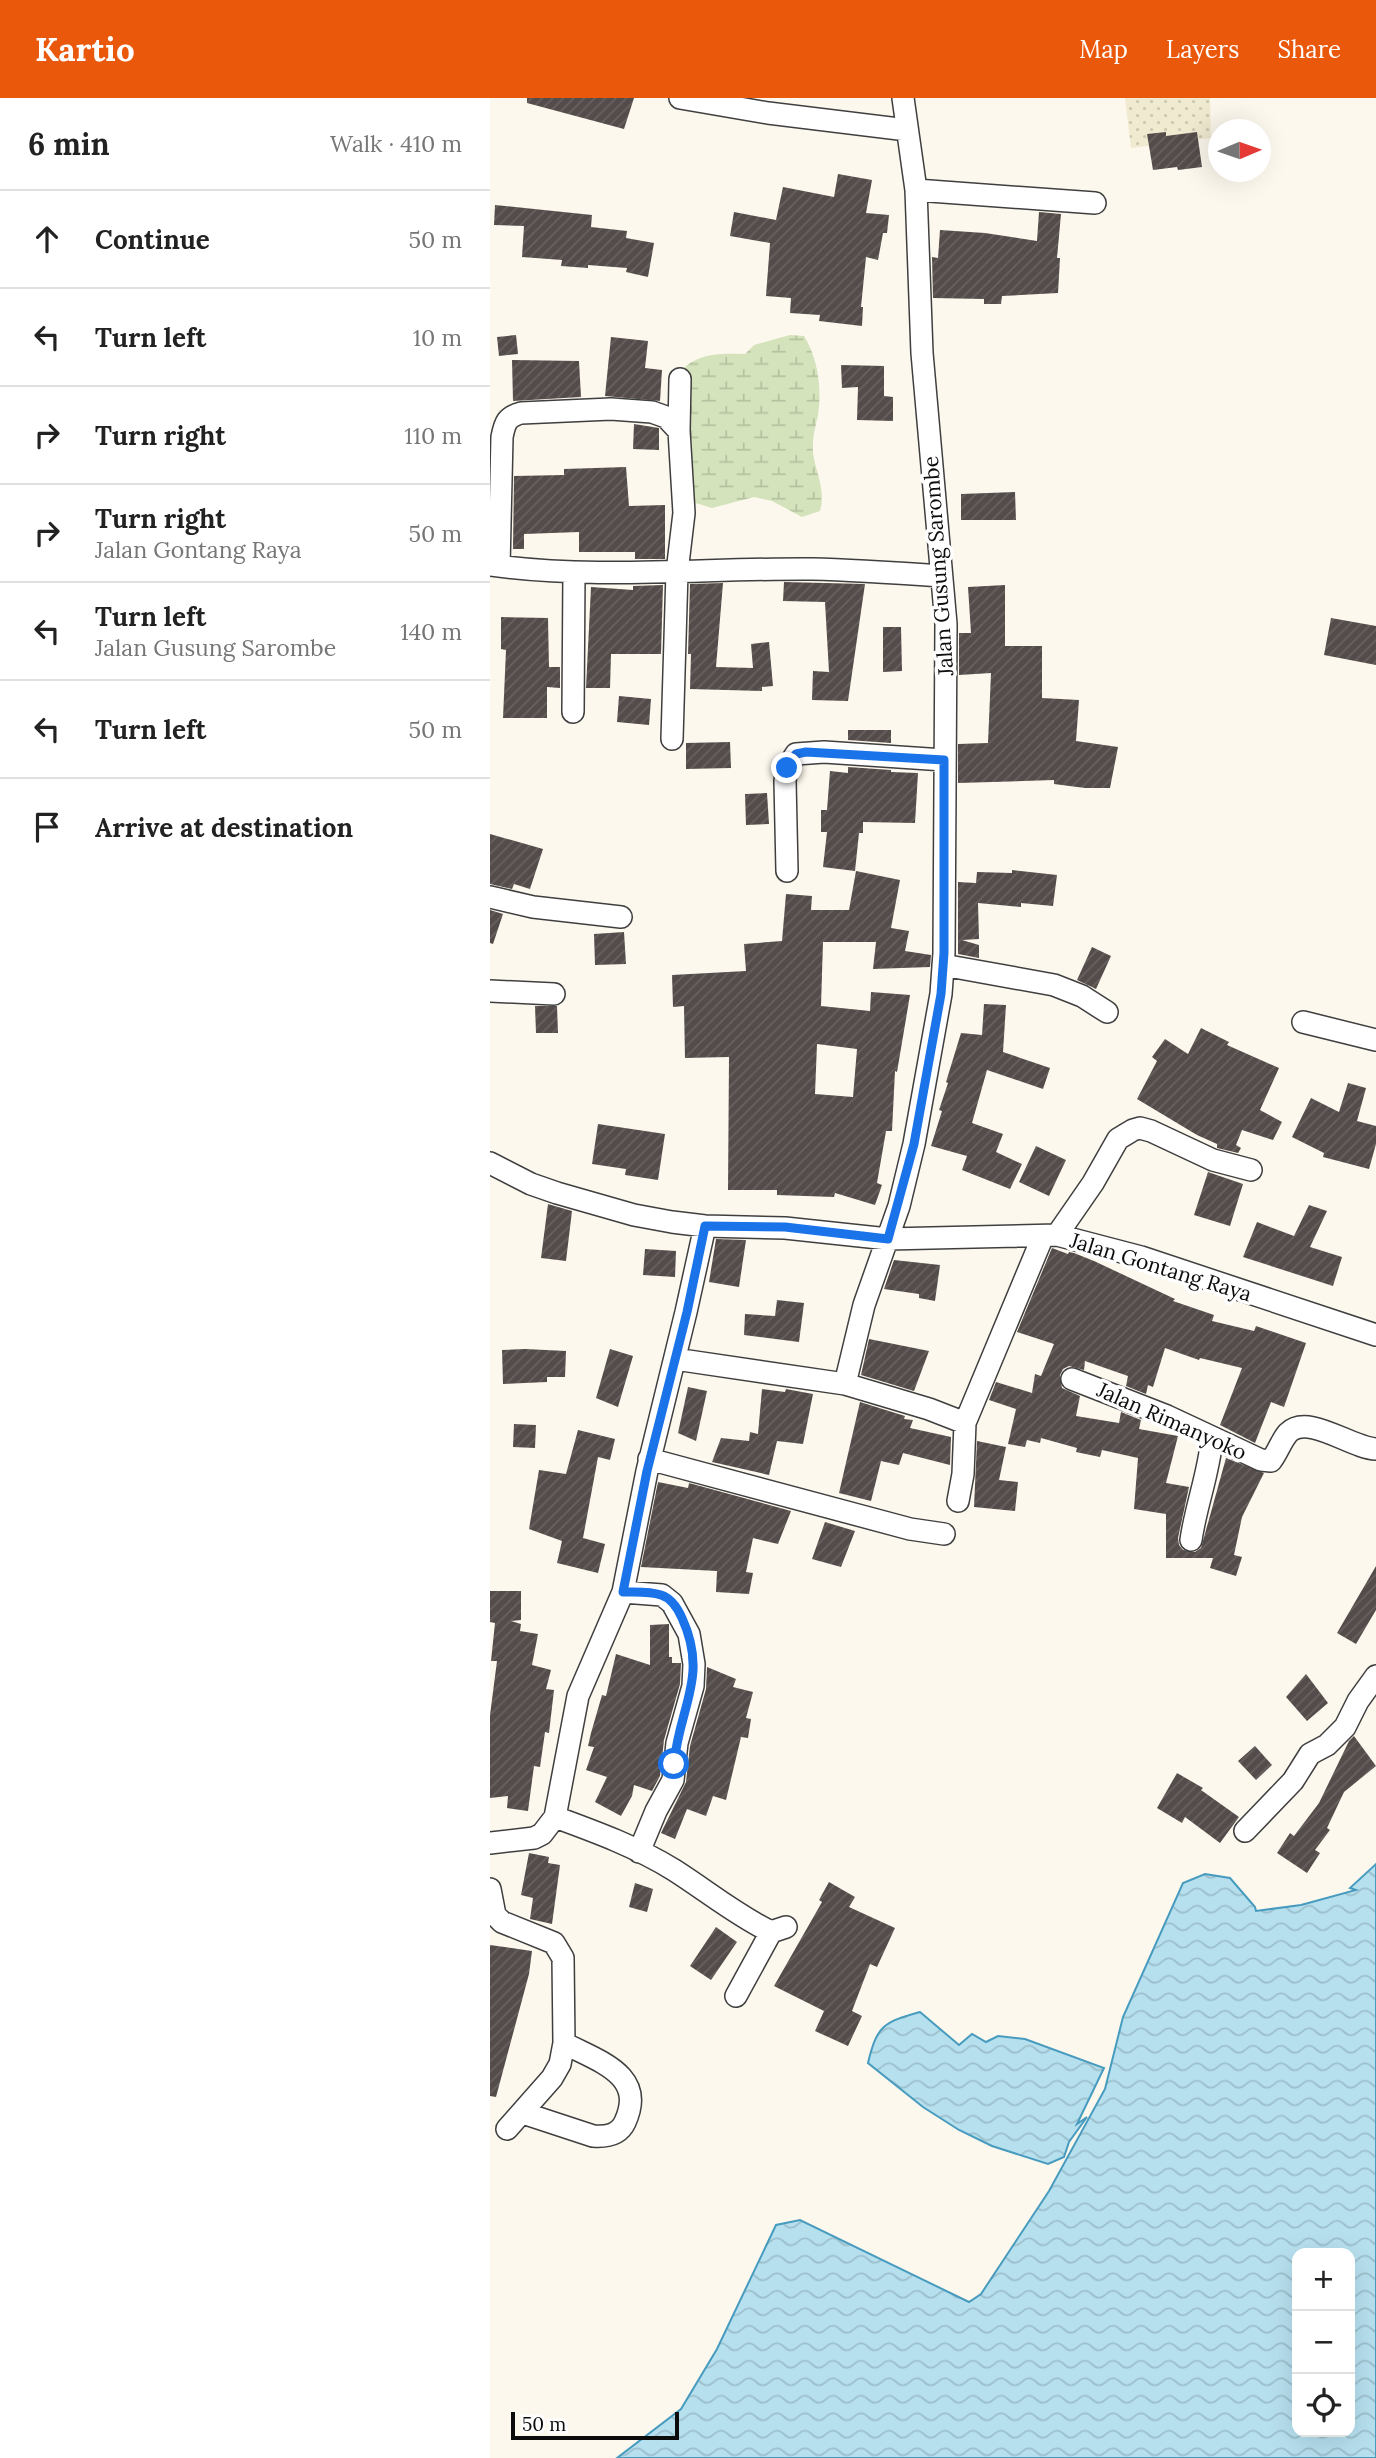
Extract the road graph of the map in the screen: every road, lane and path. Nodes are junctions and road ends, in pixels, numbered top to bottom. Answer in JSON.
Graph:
{"nodes":[{"id":1,"x":680,"y":98,"type":"edge"},
{"id":2,"x":903,"y":98,"type":"edge"},
{"id":3,"x":907,"y":130,"type":"junction"},
{"id":4,"x":916,"y":190,"type":"junction"},
{"id":5,"x":1095,"y":204,"type":"dead end"},
{"id":6,"x":680,"y":379,"type":"dead end"},
{"id":7,"x":680,"y":431,"type":"junction"},
{"id":8,"x":494,"y":565,"type":"edge"},
{"id":9,"x":574,"y":572,"type":"junction"},
{"id":10,"x":677,"y":572,"type":"junction"},
{"id":11,"x":941,"y":576,"type":"junction"},
{"id":12,"x":573,"y":712,"type":"dead end"},
{"id":13,"x":672,"y":739,"type":"dead end"},
{"id":14,"x":944,"y":760,"type":"junction"},
{"id":15,"x":787,"y":871,"type":"dead end"},
{"id":16,"x":490,"y":897,"type":"edge"},
{"id":17,"x":621,"y":916,"type":"dead end"},
{"id":18,"x":943,"y":965,"type":"junction"},
{"id":19,"x":490,"y":991,"type":"edge"},
{"id":20,"x":554,"y":994,"type":"dead end"},
{"id":21,"x":1107,"y":1012,"type":"dead end"},
{"id":22,"x":1303,"y":1022,"type":"dead end"},
{"id":23,"x":1376,"y":1040,"type":"edge"},
{"id":24,"x":490,"y":1163,"type":"edge"},
{"id":25,"x":1251,"y":1170,"type":"dead end"},
{"id":26,"x":705,"y":1226,"type":"junction"},
{"id":27,"x":1050,"y":1235,"type":"junction"},
{"id":28,"x":888,"y":1239,"type":"junction"},
{"id":29,"x":1376,"y":1335,"type":"edge"},
{"id":30,"x":675,"y":1359,"type":"junction"},
{"id":31,"x":1072,"y":1379,"type":"dead end"},
{"id":32,"x":845,"y":1384,"type":"junction"},
{"id":33,"x":965,"y":1423,"type":"junction"},
{"id":34,"x":1212,"y":1438,"type":"junction"},
{"id":35,"x":1376,"y":1449,"type":"edge"},
{"id":36,"x":649,"y":1460,"type":"junction"},
{"id":37,"x":958,"y":1501,"type":"dead end"},
{"id":38,"x":944,"y":1534,"type":"dead end"},
{"id":39,"x":1191,"y":1540,"type":"dead end"},
{"id":40,"x":623,"y":1592,"type":"junction"},
{"id":41,"x":1376,"y":1676,"type":"edge"},
{"id":42,"x":555,"y":1817,"type":"junction"},
{"id":43,"x":1245,"y":1831,"type":"dead end"},
{"id":44,"x":490,"y":1843,"type":"edge"},
{"id":45,"x":639,"y":1852,"type":"junction"},
{"id":46,"x":490,"y":1889,"type":"edge"},
{"id":47,"x":736,"y":1996,"type":"dead end"},
{"id":48,"x":564,"y":2043,"type":"junction"},
{"id":49,"x":523,"y":2113,"type":"junction"},
{"id":50,"x":507,"y":2129,"type":"dead end"}],
"edges":[{"from":1,"to":3,"type":"street"},
{"from":2,"to":3,"type":"street","name":"Jalan Gusung Sarombe"},
{"from":3,"to":4,"type":"street","name":"Jalan Gusung Sarombe"},
{"from":4,"to":5,"type":"street"},
{"from":4,"to":11,"type":"street","name":"Jalan Gusung Sarombe"},
{"from":6,"to":7,"type":"street"},
{"from":7,"to":8,"type":"street"},
{"from":7,"to":10,"type":"street"},
{"from":8,"to":9,"type":"street"},
{"from":9,"to":10,"type":"street"},
{"from":9,"to":12,"type":"street"},
{"from":10,"to":11,"type":"street"},
{"from":10,"to":13,"type":"street"},
{"from":11,"to":14,"type":"street","name":"Jalan Gusung Sarombe"},
{"from":14,"to":15,"type":"street"},
{"from":14,"to":18,"type":"street","name":"Jalan Gusung Sarombe"},
{"from":16,"to":17,"type":"street"},
{"from":18,"to":21,"type":"street"},
{"from":18,"to":28,"type":"street","name":"Jalan Gusung Sarombe"},
{"from":19,"to":20,"type":"street"},
{"from":22,"to":23,"type":"street"},
{"from":24,"to":26,"type":"street","name":"Jalan Gontang Raya"},
{"from":25,"to":27,"type":"street"},
{"from":26,"to":28,"type":"street","name":"Jalan Gontang Raya"},
{"from":26,"to":30,"type":"street"},
{"from":27,"to":28,"type":"street","name":"Jalan Gontang Raya"},
{"from":27,"to":29,"type":"street","name":"Jalan Gontang Raya"},
{"from":27,"to":33,"type":"street"},
{"from":28,"to":32,"type":"street","name":"Jalan Gusung Sarombe"},
{"from":30,"to":32,"type":"street"},
{"from":30,"to":36,"type":"street"},
{"from":31,"to":34,"type":"street","name":"Jalan Rimanyoko"},
{"from":32,"to":33,"type":"street"},
{"from":33,"to":37,"type":"street"},
{"from":34,"to":35,"type":"street","name":"Jalan Rimanyoko"},
{"from":34,"to":39,"type":"street"},
{"from":36,"to":38,"type":"street"},
{"from":36,"to":40,"type":"street"},
{"from":40,"to":42,"type":"street"},
{"from":40,"to":45,"type":"street"},
{"from":41,"to":43,"type":"street"},
{"from":42,"to":44,"type":"street"},
{"from":42,"to":45,"type":"street"},
{"from":45,"to":47,"type":"street"},
{"from":46,"to":48,"type":"street"},
{"from":48,"to":49,"type":"street"},
{"from":48,"to":49,"type":"street"},
{"from":49,"to":50,"type":"street"}]}
